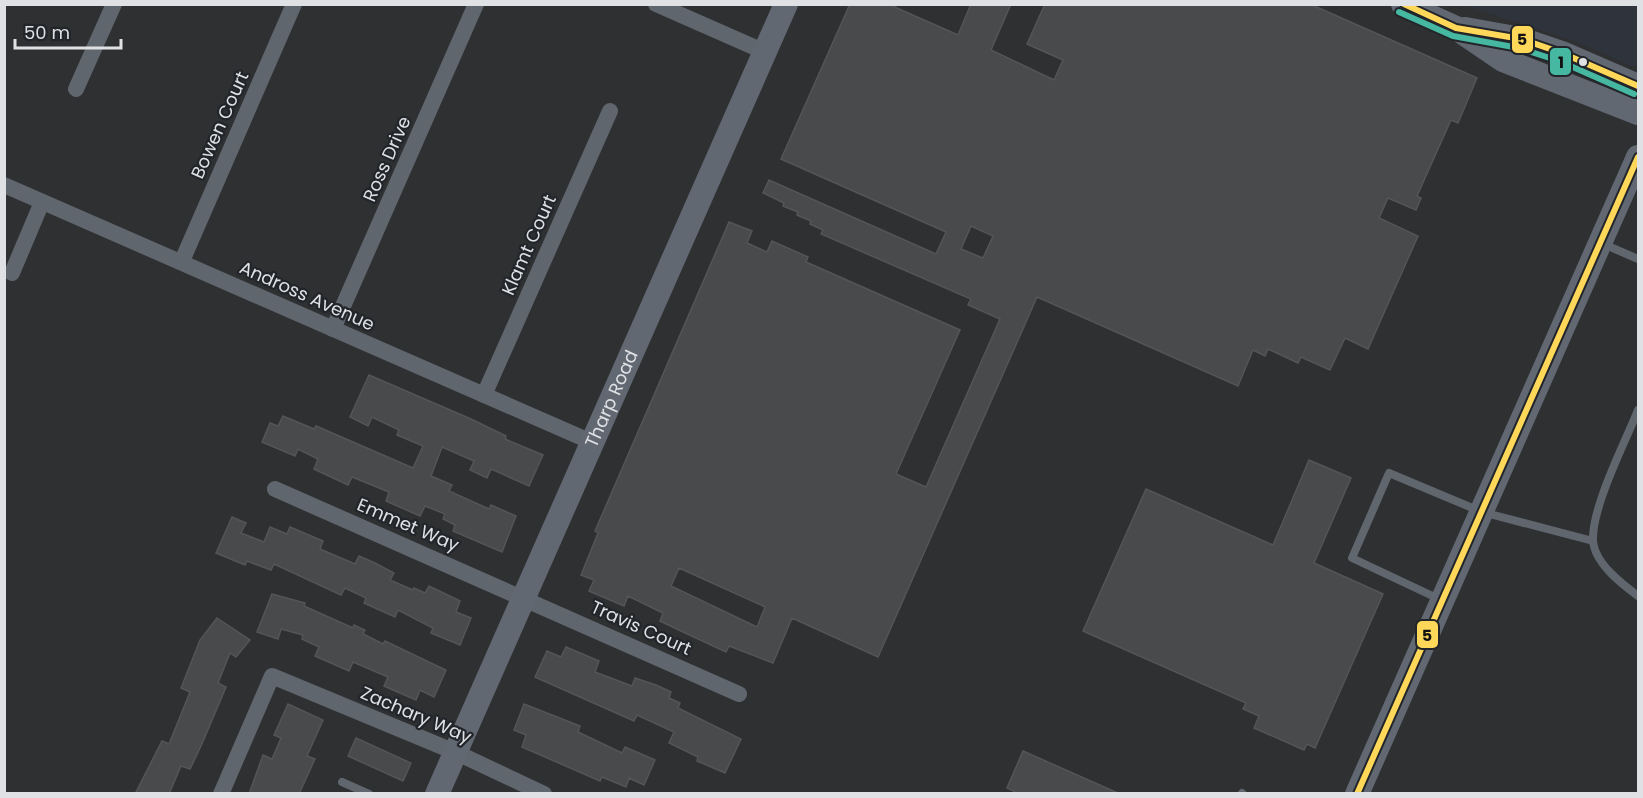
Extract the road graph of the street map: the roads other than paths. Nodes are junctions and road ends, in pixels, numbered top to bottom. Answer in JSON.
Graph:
{"nodes":[{"id":1,"x":114,"y":4,"type":"edge"},
{"id":2,"x":294,"y":4,"type":"edge"},
{"id":3,"x":476,"y":4,"type":"edge"},
{"id":4,"x":656,"y":4,"type":"edge"},
{"id":5,"x":786,"y":4,"type":"edge"},
{"id":6,"x":1403,"y":4,"type":"edge"},
{"id":7,"x":1456,"y":28,"type":"junction"},
{"id":8,"x":765,"y":52,"type":"junction"},
{"id":9,"x":1638,"y":86,"type":"edge"},
{"id":10,"x":76,"y":89,"type":"dead end"},
{"id":11,"x":610,"y":111,"type":"dead end"},
{"id":12,"x":1638,"y":113,"type":"edge"},
{"id":13,"x":1638,"y":157,"type":"edge"},
{"id":14,"x":4,"y":185,"type":"edge"},
{"id":15,"x":42,"y":202,"type":"junction"},
{"id":16,"x":1601,"y":243,"type":"junction"},
{"id":17,"x":1638,"y":259,"type":"edge"},
{"id":18,"x":182,"y":261,"type":"junction"},
{"id":19,"x":12,"y":273,"type":"dead end"},
{"id":20,"x":333,"y":329,"type":"junction"},
{"id":21,"x":484,"y":395,"type":"junction"},
{"id":22,"x":1638,"y":410,"type":"edge"},
{"id":23,"x":594,"y":442,"type":"junction"},
{"id":24,"x":275,"y":489,"type":"dead end"},
{"id":25,"x":1482,"y":512,"type":"junction"},
{"id":26,"x":1593,"y":541,"type":"junction"},
{"id":27,"x":1638,"y":596,"type":"edge"},
{"id":28,"x":526,"y":597,"type":"junction"},
{"id":29,"x":1442,"y":601,"type":"junction"},
{"id":30,"x":740,"y":694,"type":"dead end"},
{"id":31,"x":455,"y":752,"type":"junction"},
{"id":32,"x":342,"y":782,"type":"dead end"},
{"id":33,"x":221,"y":794,"type":"edge"},
{"id":34,"x":369,"y":794,"type":"edge"},
{"id":35,"x":437,"y":794,"type":"edge"},
{"id":36,"x":544,"y":794,"type":"edge"},
{"id":37,"x":1357,"y":794,"type":"edge"}],
"edges":[{"from":1,"to":10,"type":"street"},
{"from":2,"to":18,"type":"street","name":"Bowen Court"},
{"from":3,"to":20,"type":"street","name":"Ross Drive"},
{"from":4,"to":8,"type":"street"},
{"from":5,"to":8,"type":"street","name":"Tharp Road"},
{"from":6,"to":7,"type":"street"},
{"from":7,"to":9,"type":"street"},
{"from":7,"to":12,"type":"street"},
{"from":8,"to":23,"type":"street","name":"Tharp Road"},
{"from":11,"to":21,"type":"street","name":"Klamt Court"},
{"from":13,"to":16,"type":"street"},
{"from":14,"to":15,"type":"street","name":"Andross Avenue"},
{"from":15,"to":18,"type":"street","name":"Andross Avenue"},
{"from":15,"to":19,"type":"street"},
{"from":16,"to":17,"type":"lane"},
{"from":16,"to":25,"type":"street"},
{"from":18,"to":20,"type":"street","name":"Andross Avenue"},
{"from":20,"to":21,"type":"street","name":"Andross Avenue"},
{"from":21,"to":23,"type":"street","name":"Andross Avenue"},
{"from":22,"to":26,"type":"lane"},
{"from":23,"to":28,"type":"street","name":"Tharp Road"},
{"from":24,"to":28,"type":"street","name":"Emmet Way"},
{"from":25,"to":26,"type":"lane"},
{"from":25,"to":29,"type":"street"},
{"from":25,"to":29,"type":"lane"},
{"from":26,"to":27,"type":"lane"},
{"from":28,"to":30,"type":"street","name":"Travis Court"},
{"from":28,"to":31,"type":"street","name":"Tharp Road"},
{"from":29,"to":37,"type":"street"},
{"from":31,"to":33,"type":"street","name":"Zachary Way"},
{"from":31,"to":35,"type":"street","name":"Tharp Road"},
{"from":31,"to":36,"type":"street","name":"Zachary Way"},
{"from":32,"to":34,"type":"lane"}]}
